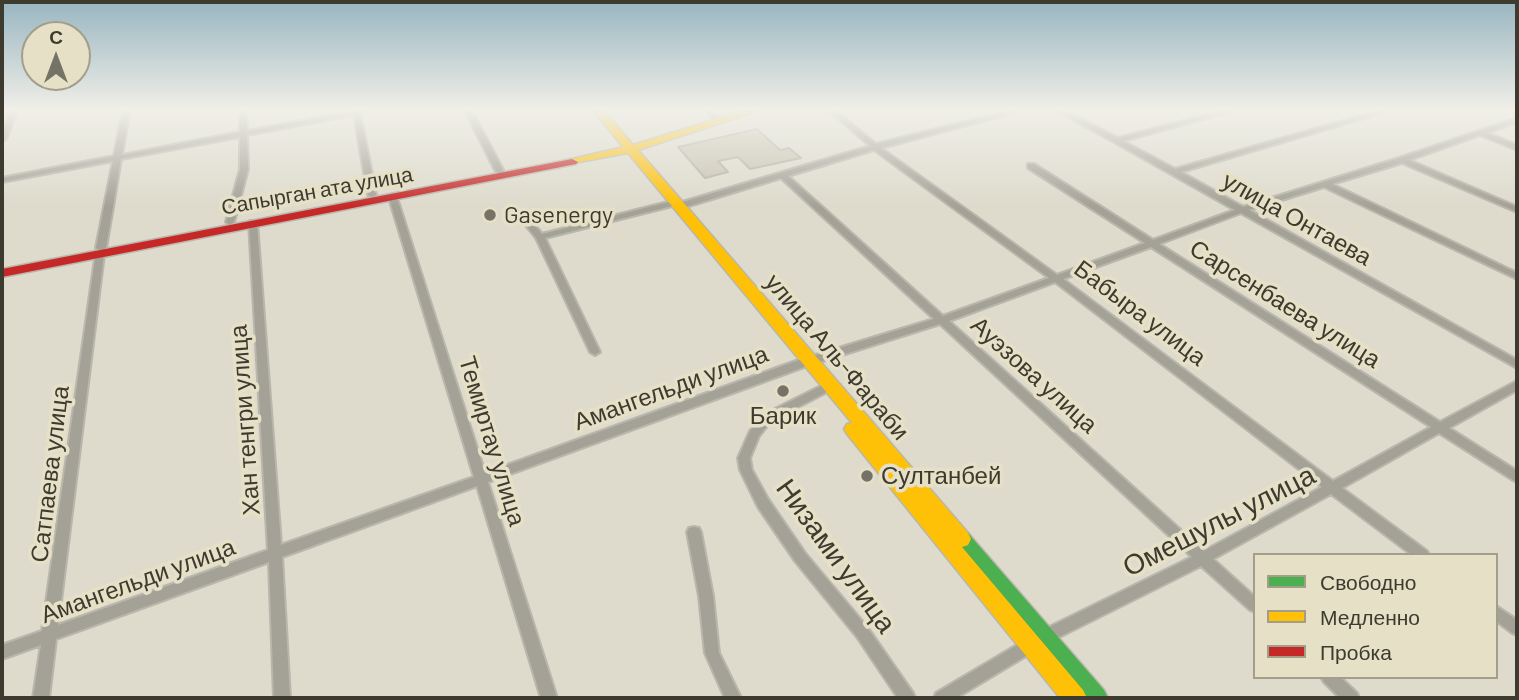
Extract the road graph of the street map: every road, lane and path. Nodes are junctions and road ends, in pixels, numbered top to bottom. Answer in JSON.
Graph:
{"nodes":[{"id":1,"x":122,"y":142,"type":"edge"},
{"id":2,"x":201,"y":142,"type":"edge"},
{"id":3,"x":244,"y":142,"type":"edge"},
{"id":4,"x":362,"y":142,"type":"edge"},
{"id":5,"x":484,"y":142,"type":"edge"},
{"id":6,"x":620,"y":142,"type":"edge"},
{"id":7,"x":621,"y":142,"type":"edge"},
{"id":8,"x":639,"y":142,"type":"edge"},
{"id":9,"x":644,"y":142,"type":"edge"},
{"id":10,"x":869,"y":142,"type":"edge"},
{"id":11,"x":896,"y":142,"type":"edge"},
{"id":12,"x":1120,"y":142,"type":"edge"},
{"id":13,"x":1278,"y":142,"type":"edge"},
{"id":14,"x":1455,"y":142,"type":"edge"},
{"id":15,"x":625,"y":147,"type":"junction"},
{"id":16,"x":875,"y":147,"type":"junction"},
{"id":17,"x":119,"y":158,"type":"junction"},
{"id":18,"x":1402,"y":160,"type":"junction"},
{"id":19,"x":1031,"y":166,"type":"dead end"},
{"id":20,"x":500,"y":172,"type":"junction"},
{"id":21,"x":1173,"y":172,"type":"junction"},
{"id":22,"x":783,"y":176,"type":"junction"},
{"id":23,"x":2,"y":180,"type":"edge"},
{"id":24,"x":1325,"y":184,"type":"junction"},
{"id":25,"x":372,"y":195,"type":"junction"},
{"id":26,"x":393,"y":198,"type":"junction"},
{"id":27,"x":674,"y":204,"type":"junction"},
{"id":28,"x":1242,"y":210,"type":"junction"},
{"id":29,"x":1517,"y":210,"type":"edge"},
{"id":30,"x":522,"y":214,"type":"dead end"},
{"id":31,"x":230,"y":222,"type":"junction"},
{"id":32,"x":253,"y":223,"type":"junction"},
{"id":33,"x":540,"y":237,"type":"junction"},
{"id":34,"x":1149,"y":243,"type":"junction"},
{"id":35,"x":100,"y":251,"type":"junction"},
{"id":36,"x":2,"y":267,"type":"edge"},
{"id":37,"x":2,"y":274,"type":"edge"},
{"id":38,"x":1517,"y":276,"type":"edge"},
{"id":39,"x":1054,"y":278,"type":"junction"},
{"id":40,"x":940,"y":321,"type":"junction"},
{"id":41,"x":595,"y":352,"type":"dead end"},
{"id":42,"x":805,"y":362,"type":"junction"},
{"id":43,"x":1517,"y":364,"type":"edge"},
{"id":44,"x":1517,"y":385,"type":"edge"},
{"id":45,"x":821,"y":390,"type":"junction"},
{"id":46,"x":1441,"y":428,"type":"junction"},
{"id":47,"x":1517,"y":477,"type":"edge"},
{"id":48,"x":483,"y":480,"type":"junction"},
{"id":49,"x":1335,"y":488,"type":"junction"},
{"id":50,"x":694,"y":532,"type":"dead end"},
{"id":51,"x":1419,"y":553,"type":"edge"},
{"id":52,"x":275,"y":554,"type":"junction"},
{"id":53,"x":1204,"y":558,"type":"junction"},
{"id":54,"x":1253,"y":604,"type":"edge"},
{"id":55,"x":1498,"y":614,"type":"edge"},
{"id":56,"x":1517,"y":628,"type":"edge"},
{"id":57,"x":50,"y":635,"type":"junction"},
{"id":58,"x":1038,"y":641,"type":"junction"},
{"id":59,"x":2,"y":652,"type":"edge"},
{"id":60,"x":1331,"y":679,"type":"edge"},
{"id":61,"x":41,"y":698,"type":"edge"},
{"id":62,"x":282,"y":698,"type":"edge"},
{"id":63,"x":549,"y":698,"type":"edge"},
{"id":64,"x":733,"y":698,"type":"edge"},
{"id":65,"x":908,"y":698,"type":"edge"},
{"id":66,"x":942,"y":698,"type":"edge"},
{"id":67,"x":1075,"y":698,"type":"edge"},
{"id":68,"x":1096,"y":698,"type":"edge"},
{"id":69,"x":1351,"y":698,"type":"edge"}],
"edges":[{"from":1,"to":17,"type":"street","name":"Сатпаева улица"},
{"from":2,"to":17,"type":"street"},
{"from":3,"to":31,"type":"street"},
{"from":4,"to":25,"type":"street"},
{"from":5,"to":20,"type":"street"},
{"from":6,"to":15,"type":"main road","name":"улица Аль-Фараби"},
{"from":7,"to":15,"type":"main road","name":"улица Аль-Фараби"},
{"from":8,"to":15,"type":"main road","name":"Сапырган ата улица"},
{"from":9,"to":15,"type":"main road","name":"Сапырган ата улица"},
{"from":10,"to":16,"type":"street","name":"Бабыра улица"},
{"from":11,"to":16,"type":"street"},
{"from":12,"to":21,"type":"street","name":"улица Онтаева"},
{"from":13,"to":21,"type":"street"},
{"from":14,"to":18,"type":"street","name":"Амангельди улица"},
{"from":15,"to":20,"type":"main road","name":"Сапырган ата улица"},
{"from":15,"to":26,"type":"main road","name":"Сапырган ата улица"},
{"from":15,"to":27,"type":"main road","name":"улица Аль-Фараби"},
{"from":16,"to":22,"type":"street"},
{"from":16,"to":39,"type":"street","name":"Бабыра улица"},
{"from":17,"to":23,"type":"street"},
{"from":17,"to":35,"type":"street","name":"Сатпаева улица"},
{"from":18,"to":24,"type":"street","name":"Амангельди улица"},
{"from":18,"to":29,"type":"street"},
{"from":19,"to":34,"type":"street","name":"Сарсенбаева улица"},
{"from":20,"to":25,"type":"main road","name":"Сапырган ата улица"},
{"from":21,"to":28,"type":"street","name":"улица Онтаева"},
{"from":22,"to":27,"type":"street"},
{"from":22,"to":40,"type":"street","name":"Ауэзова улица"},
{"from":24,"to":28,"type":"street","name":"Амангельди улица"},
{"from":24,"to":38,"type":"street"},
{"from":25,"to":31,"type":"main road","name":"Сапырган ата улица"},
{"from":26,"to":32,"type":"main road","name":"Сапырган ата улица"},
{"from":26,"to":48,"type":"street","name":"Темиртау улица"},
{"from":27,"to":33,"type":"street"},
{"from":27,"to":42,"type":"main road","name":"улица Аль-Фараби"},
{"from":28,"to":34,"type":"street","name":"Амангельди улица"},
{"from":28,"to":43,"type":"street","name":"улица Онтаева"},
{"from":30,"to":33,"type":"street"},
{"from":31,"to":35,"type":"main road","name":"Сапырган ата улица"},
{"from":32,"to":35,"type":"main road","name":"Сапырган ата улица"},
{"from":32,"to":52,"type":"street","name":"Хан тенгри улица"},
{"from":33,"to":41,"type":"street"},
{"from":34,"to":39,"type":"street","name":"Амангельди улица"},
{"from":34,"to":46,"type":"street","name":"Сарсенбаева улица"},
{"from":35,"to":36,"type":"main road","name":"Сапырган ата улица"},
{"from":35,"to":37,"type":"main road","name":"Сапырган ата улица"},
{"from":35,"to":57,"type":"street","name":"Сатпаева улица"},
{"from":39,"to":40,"type":"street","name":"Амангельди улица"},
{"from":39,"to":49,"type":"street","name":"Бабыра улица"},
{"from":40,"to":42,"type":"street","name":"Амангельди улица"},
{"from":40,"to":53,"type":"street","name":"Ауэзова улица"},
{"from":42,"to":45,"type":"main road","name":"улица Аль-Фараби"},
{"from":42,"to":48,"type":"street","name":"Амангельди улица"},
{"from":42,"to":58,"type":"main road","name":"улица Аль-Фараби"},
{"from":44,"to":46,"type":"street","name":"Омешулы улица"},
{"from":45,"to":58,"type":"main road","name":"улица Аль-Фараби"},
{"from":45,"to":65,"type":"street","name":"Низами улица"},
{"from":46,"to":47,"type":"street","name":"Сарсенбаева улица"},
{"from":46,"to":49,"type":"street","name":"Омешулы улица"},
{"from":48,"to":52,"type":"street","name":"Амангельди улица"},
{"from":48,"to":63,"type":"street","name":"Темиртау улица"},
{"from":49,"to":51,"type":"street","name":"Бабыра улица"},
{"from":49,"to":53,"type":"street","name":"Омешулы улица"},
{"from":50,"to":64,"type":"street"},
{"from":52,"to":57,"type":"street","name":"Амангельди улица"},
{"from":52,"to":62,"type":"street","name":"Хан тенгри улица"},
{"from":53,"to":54,"type":"street","name":"Ауэзова улица"},
{"from":53,"to":58,"type":"street","name":"Омешулы улица"},
{"from":55,"to":56,"type":"street"},
{"from":57,"to":59,"type":"street","name":"Амангельди улица"},
{"from":57,"to":61,"type":"street","name":"Сатпаева улица"},
{"from":58,"to":66,"type":"street","name":"Омешулы улица"},
{"from":58,"to":67,"type":"main road","name":"улица Аль-Фараби"},
{"from":58,"to":68,"type":"main road","name":"улица Аль-Фараби"},
{"from":60,"to":69,"type":"street"}]}
